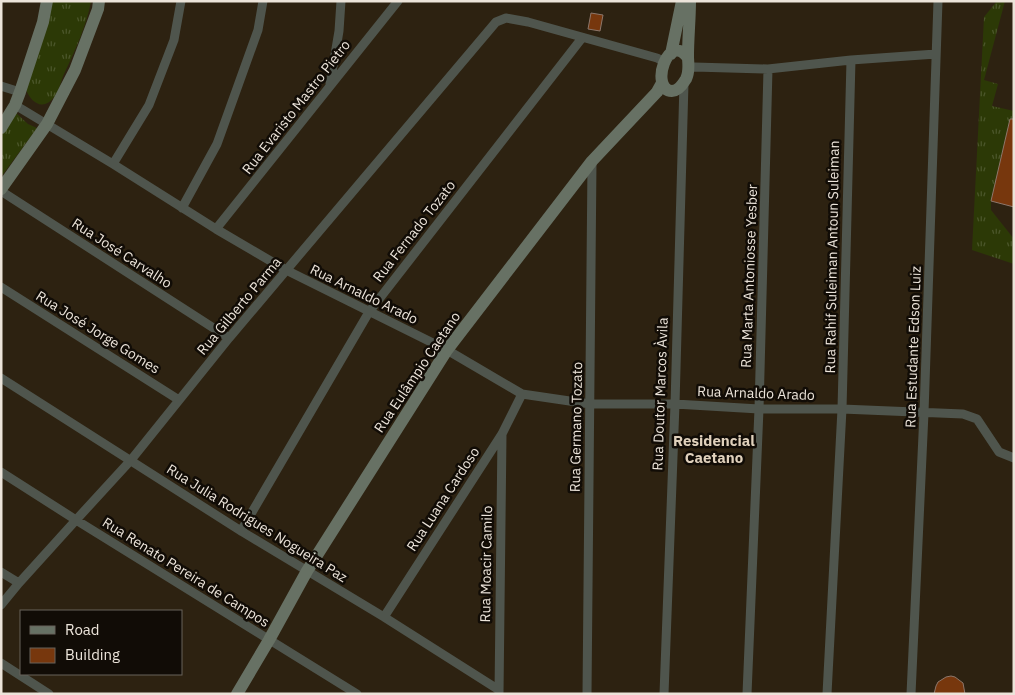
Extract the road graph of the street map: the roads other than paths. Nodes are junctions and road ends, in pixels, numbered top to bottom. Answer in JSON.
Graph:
{"nodes":[{"id":1,"x":47,"y":1,"type":"edge"},
{"id":2,"x":99,"y":1,"type":"edge"},
{"id":3,"x":181,"y":1,"type":"edge"},
{"id":4,"x":263,"y":1,"type":"edge"},
{"id":5,"x":341,"y":1,"type":"edge"},
{"id":6,"x":398,"y":1,"type":"edge"},
{"id":7,"x":682,"y":1,"type":"edge"},
{"id":8,"x":690,"y":1,"type":"edge"},
{"id":9,"x":938,"y":1,"type":"edge"},
{"id":10,"x":582,"y":38,"type":"junction"},
{"id":11,"x":936,"y":54,"type":"junction"},
{"id":12,"x":665,"y":58,"type":"junction"},
{"id":13,"x":851,"y":60,"type":"junction"},
{"id":14,"x":690,"y":64,"type":"junction"},
{"id":15,"x":768,"y":69,"type":"junction"},
{"id":16,"x":1,"y":86,"type":"edge"},
{"id":17,"x":329,"y":87,"type":"junction"},
{"id":18,"x":661,"y":88,"type":"junction"},
{"id":19,"x":682,"y":88,"type":"junction"},
{"id":20,"x":20,"y":92,"type":"junction"},
{"id":21,"x":15,"y":105,"type":"junction"},
{"id":22,"x":47,"y":124,"type":"junction"},
{"id":23,"x":1,"y":128,"type":"edge"},
{"id":24,"x":592,"y":161,"type":"junction"},
{"id":25,"x":112,"y":164,"type":"junction"},
{"id":26,"x":1,"y":190,"type":"edge"},
{"id":27,"x":182,"y":208,"type":"junction"},
{"id":28,"x":216,"y":229,"type":"junction"},
{"id":29,"x":286,"y":270,"type":"junction"},
{"id":30,"x":1,"y":287,"type":"edge"},
{"id":31,"x":369,"y":312,"type":"junction"},
{"id":32,"x":229,"y":338,"type":"junction"},
{"id":33,"x":447,"y":350,"type":"junction"},
{"id":34,"x":1,"y":378,"type":"edge"},
{"id":35,"x":522,"y":394,"type":"junction"},
{"id":36,"x":179,"y":400,"type":"junction"},
{"id":37,"x":590,"y":404,"type":"junction"},
{"id":38,"x":675,"y":404,"type":"junction"},
{"id":39,"x":759,"y":409,"type":"junction"},
{"id":40,"x":842,"y":410,"type":"junction"},
{"id":41,"x":924,"y":413,"type":"junction"},
{"id":42,"x":502,"y":434,"type":"junction"},
{"id":43,"x":1014,"y":458,"type":"edge"},
{"id":44,"x":132,"y":460,"type":"junction"},
{"id":45,"x":1,"y":472,"type":"edge"},
{"id":46,"x":76,"y":520,"type":"junction"},
{"id":47,"x":241,"y":531,"type":"junction"},
{"id":48,"x":307,"y":571,"type":"junction"},
{"id":49,"x":1,"y":572,"type":"edge"},
{"id":50,"x":19,"y":583,"type":"junction"},
{"id":51,"x":1,"y":605,"type":"edge"},
{"id":52,"x":384,"y":617,"type":"junction"},
{"id":53,"x":269,"y":640,"type":"junction"},
{"id":54,"x":1,"y":664,"type":"edge"},
{"id":55,"x":499,"y":692,"type":"edge"},
{"id":56,"x":49,"y":694,"type":"edge"},
{"id":57,"x":237,"y":694,"type":"edge"},
{"id":58,"x":357,"y":694,"type":"edge"},
{"id":59,"x":587,"y":694,"type":"edge"},
{"id":60,"x":664,"y":694,"type":"edge"},
{"id":61,"x":747,"y":694,"type":"edge"},
{"id":62,"x":827,"y":694,"type":"edge"},
{"id":63,"x":911,"y":694,"type":"edge"}],
"edges":[{"from":1,"to":20,"type":"street"},
{"from":2,"to":22,"type":"street"},
{"from":3,"to":25,"type":"street"},
{"from":4,"to":27,"type":"street"},
{"from":5,"to":17,"type":"street"},
{"from":6,"to":17,"type":"street","name":"Rua Evaristo Mastro Pietro"},
{"from":7,"to":12,"type":"street"},
{"from":8,"to":14,"type":"street"},
{"from":9,"to":11,"type":"street","name":"Rua Estudante Edson Luiz"},
{"from":10,"to":12,"type":"street"},
{"from":10,"to":29,"type":"street","name":"Rua Gilberto Parma"},
{"from":10,"to":31,"type":"street","name":"Rua Fernado Tozato"},
{"from":11,"to":13,"type":"street"},
{"from":11,"to":41,"type":"street","name":"Rua Estudante Edson Luiz"},
{"from":12,"to":14,"type":"street"},
{"from":12,"to":18,"type":"street"},
{"from":13,"to":15,"type":"street"},
{"from":13,"to":40,"type":"street","name":"Rua Rahif Suleiman Antoun Suleiman"},
{"from":14,"to":15,"type":"street"},
{"from":14,"to":19,"type":"street"},
{"from":15,"to":39,"type":"street","name":"Rua Marta Antoniosse Yesber"},
{"from":16,"to":20,"type":"street"},
{"from":17,"to":28,"type":"street","name":"Rua Evaristo Mastro Pietro"},
{"from":18,"to":19,"type":"street"},
{"from":18,"to":24,"type":"street","name":"Rua Eulâmpio Caetano"},
{"from":19,"to":38,"type":"street","name":"Rua Doutor Marcos Àvila"},
{"from":20,"to":21,"type":"street"},
{"from":21,"to":22,"type":"street","name":"Rua Arnaldo Arado"},
{"from":21,"to":23,"type":"street"},
{"from":22,"to":25,"type":"street","name":"Rua Arnaldo Arado"},
{"from":22,"to":26,"type":"street"},
{"from":24,"to":33,"type":"street","name":"Rua Eulâmpio Caetano"},
{"from":24,"to":37,"type":"street","name":"Rua Germano Tozato"},
{"from":25,"to":27,"type":"street","name":"Rua Arnaldo Arado"},
{"from":26,"to":32,"type":"street","name":"Rua José Carvalho"},
{"from":27,"to":28,"type":"street","name":"Rua Arnaldo Arado"},
{"from":28,"to":29,"type":"street","name":"Rua Arnaldo Arado"},
{"from":29,"to":31,"type":"street","name":"Rua Arnaldo Arado"},
{"from":29,"to":32,"type":"street","name":"Rua Gilberto Parma"},
{"from":30,"to":36,"type":"street","name":"Rua José Jorge Gomes"},
{"from":31,"to":33,"type":"street","name":"Rua Arnaldo Arado"},
{"from":31,"to":47,"type":"street","name":"Rua Fernado Tozato"},
{"from":32,"to":36,"type":"street","name":"Rua Gilberto Parma"},
{"from":33,"to":35,"type":"street","name":"Rua Arnaldo Arado"},
{"from":33,"to":48,"type":"street","name":"Rua Eulâmpio Caetano"},
{"from":34,"to":44,"type":"street","name":"Rua Julia Rodrigues Nogueira Paz"},
{"from":35,"to":37,"type":"street","name":"Rua Arnaldo Arado"},
{"from":35,"to":42,"type":"street","name":"Rua Luana Cardoso"},
{"from":36,"to":44,"type":"street","name":"Rua Gilberto Parma"},
{"from":37,"to":38,"type":"street","name":"Rua Arnaldo Arado"},
{"from":37,"to":59,"type":"street","name":"Rua Germano Tozato"},
{"from":38,"to":39,"type":"street","name":"Rua Arnaldo Arado"},
{"from":38,"to":60,"type":"street","name":"Rua Doutor Marcos Àvila"},
{"from":39,"to":40,"type":"street","name":"Rua Arnaldo Arado"},
{"from":39,"to":61,"type":"street","name":"Rua Marta Antoniosse Yesber"},
{"from":40,"to":41,"type":"street","name":"Rua Arnaldo Arado"},
{"from":40,"to":62,"type":"street","name":"Rua Rahif Suleiman Antoun Suleiman"},
{"from":41,"to":43,"type":"street","name":"Rua Arnaldo Arado"},
{"from":41,"to":63,"type":"street","name":"Rua Estudante Edson Luiz"},
{"from":42,"to":52,"type":"street","name":"Rua Luana Cardoso"},
{"from":42,"to":55,"type":"street","name":"Rua Moacir Camilo"},
{"from":44,"to":46,"type":"street","name":"Rua Gilberto Parma"},
{"from":44,"to":47,"type":"street","name":"Rua Julia Rodrigues Nogueira Paz"},
{"from":45,"to":46,"type":"street","name":"Rua Renato Pereira de Campos"},
{"from":46,"to":50,"type":"street","name":"Rua Gilberto Parma"},
{"from":46,"to":53,"type":"street","name":"Rua Renato Pereira de Campos"},
{"from":47,"to":48,"type":"street","name":"Rua Julia Rodrigues Nogueira Paz"},
{"from":48,"to":52,"type":"street","name":"Rua Julia Rodrigues Nogueira Paz"},
{"from":48,"to":53,"type":"street","name":"Rua Eulâmpio Caetano"},
{"from":49,"to":50,"type":"street"},
{"from":50,"to":51,"type":"street","name":"Rua Gilberto Parma"},
{"from":52,"to":55,"type":"street","name":"Rua Julia Rodrigues Nogueira Paz"},
{"from":53,"to":57,"type":"street","name":"Rua Eulâmpio Caetano"},
{"from":53,"to":58,"type":"street","name":"Rua Renato Pereira de Campos"},
{"from":54,"to":56,"type":"street"}]}
